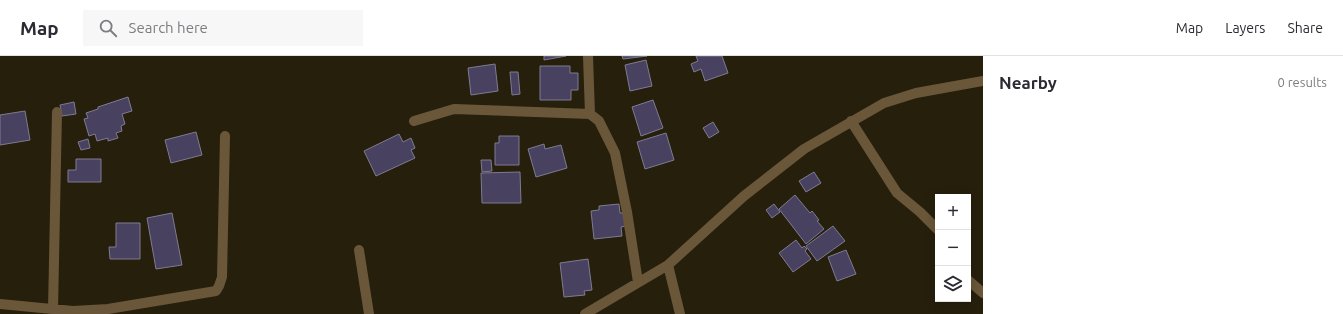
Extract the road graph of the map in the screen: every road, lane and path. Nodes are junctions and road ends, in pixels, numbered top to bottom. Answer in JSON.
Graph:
{"nodes":[{"id":1,"x":588,"y":56,"type":"edge"},
{"id":2,"x":983,"y":81,"type":"edge"},
{"id":3,"x":57,"y":112,"type":"dead end"},
{"id":4,"x":590,"y":114,"type":"junction"},
{"id":5,"x":414,"y":120,"type":"dead end"},
{"id":6,"x":851,"y":122,"type":"junction"},
{"id":7,"x":225,"y":136,"type":"dead end"},
{"id":8,"x":935,"y":227,"type":"edge"},
{"id":9,"x":359,"y":250,"type":"dead end"},
{"id":10,"x":668,"y":265,"type":"junction"},
{"id":11,"x":638,"y":282,"type":"junction"},
{"id":12,"x":971,"y":283,"type":"edge"},
{"id":13,"x":983,"y":293,"type":"edge"},
{"id":14,"x":0,"y":304,"type":"edge"},
{"id":15,"x":53,"y":310,"type":"junction"},
{"id":16,"x":369,"y":314,"type":"edge"},
{"id":17,"x":585,"y":314,"type":"edge"},
{"id":18,"x":680,"y":314,"type":"edge"}],
"edges":[{"from":1,"to":4,"type":"street"},
{"from":2,"to":6,"type":"street"},
{"from":3,"to":15,"type":"street"},
{"from":4,"to":5,"type":"street"},
{"from":4,"to":11,"type":"street"},
{"from":6,"to":8,"type":"street"},
{"from":6,"to":10,"type":"street"},
{"from":7,"to":15,"type":"street"},
{"from":9,"to":16,"type":"street"},
{"from":10,"to":11,"type":"street"},
{"from":10,"to":18,"type":"street"},
{"from":11,"to":17,"type":"street"},
{"from":12,"to":13,"type":"street"},
{"from":14,"to":15,"type":"street"}]}
